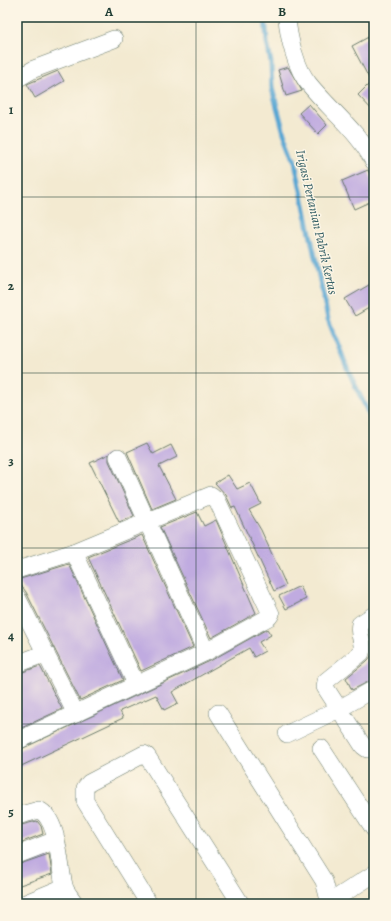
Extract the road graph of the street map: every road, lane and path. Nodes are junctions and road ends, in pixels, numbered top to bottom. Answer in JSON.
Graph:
{"nodes":[{"id":1,"x":287,"y":17,"type":"edge"},
{"id":2,"x":114,"y":39,"type":"dead end"},
{"id":3,"x":17,"y":79,"type":"edge"},
{"id":4,"x":373,"y":156,"type":"edge"},
{"id":5,"x":118,"y":457,"type":"dead end"},
{"id":6,"x":147,"y":521,"type":"junction"},
{"id":7,"x":74,"y":552,"type":"junction"},
{"id":8,"x":17,"y":570,"type":"edge"},
{"id":9,"x":17,"y":597,"type":"edge"},
{"id":10,"x":374,"y":615,"type":"edge"},
{"id":11,"x":206,"y":652,"type":"junction"},
{"id":12,"x":46,"y":653,"type":"junction"},
{"id":13,"x":17,"y":664,"type":"edge"},
{"id":14,"x":136,"y":684,"type":"junction"},
{"id":15,"x":374,"y":689,"type":"edge"},
{"id":16,"x":339,"y":710,"type":"junction"},
{"id":17,"x":218,"y":713,"type":"dead end"},
{"id":18,"x":76,"y":714,"type":"junction"},
{"id":19,"x":287,"y":734,"type":"dead end"},
{"id":20,"x":17,"y":740,"type":"edge"},
{"id":21,"x":321,"y":748,"type":"dead end"},
{"id":22,"x":374,"y":749,"type":"edge"},
{"id":23,"x":17,"y":816,"type":"edge"},
{"id":24,"x":374,"y":829,"type":"edge"},
{"id":25,"x":56,"y":840,"type":"junction"},
{"id":26,"x":17,"y":855,"type":"edge"},
{"id":27,"x":374,"y":874,"type":"edge"},
{"id":28,"x":64,"y":887,"type":"junction"},
{"id":29,"x":23,"y":904,"type":"edge"},
{"id":30,"x":75,"y":904,"type":"edge"},
{"id":31,"x":149,"y":904,"type":"edge"},
{"id":32,"x":241,"y":904,"type":"edge"},
{"id":33,"x":332,"y":904,"type":"edge"}],
"edges":[{"from":1,"to":4,"type":"street"},
{"from":2,"to":3,"type":"street"},
{"from":5,"to":6,"type":"street"},
{"from":6,"to":7,"type":"street"},
{"from":6,"to":11,"type":"street"},
{"from":6,"to":11,"type":"street"},
{"from":7,"to":8,"type":"street"},
{"from":7,"to":14,"type":"street"},
{"from":9,"to":12,"type":"street"},
{"from":10,"to":16,"type":"street"},
{"from":11,"to":14,"type":"street"},
{"from":12,"to":13,"type":"street"},
{"from":12,"to":18,"type":"street"},
{"from":14,"to":18,"type":"street"},
{"from":15,"to":16,"type":"street"},
{"from":16,"to":19,"type":"street"},
{"from":16,"to":22,"type":"street"},
{"from":17,"to":33,"type":"street"},
{"from":18,"to":20,"type":"street"},
{"from":21,"to":24,"type":"street"},
{"from":23,"to":25,"type":"street"},
{"from":25,"to":26,"type":"street"},
{"from":25,"to":28,"type":"street"},
{"from":27,"to":33,"type":"street"},
{"from":28,"to":29,"type":"street"},
{"from":28,"to":30,"type":"street"},
{"from":31,"to":32,"type":"street"}]}
